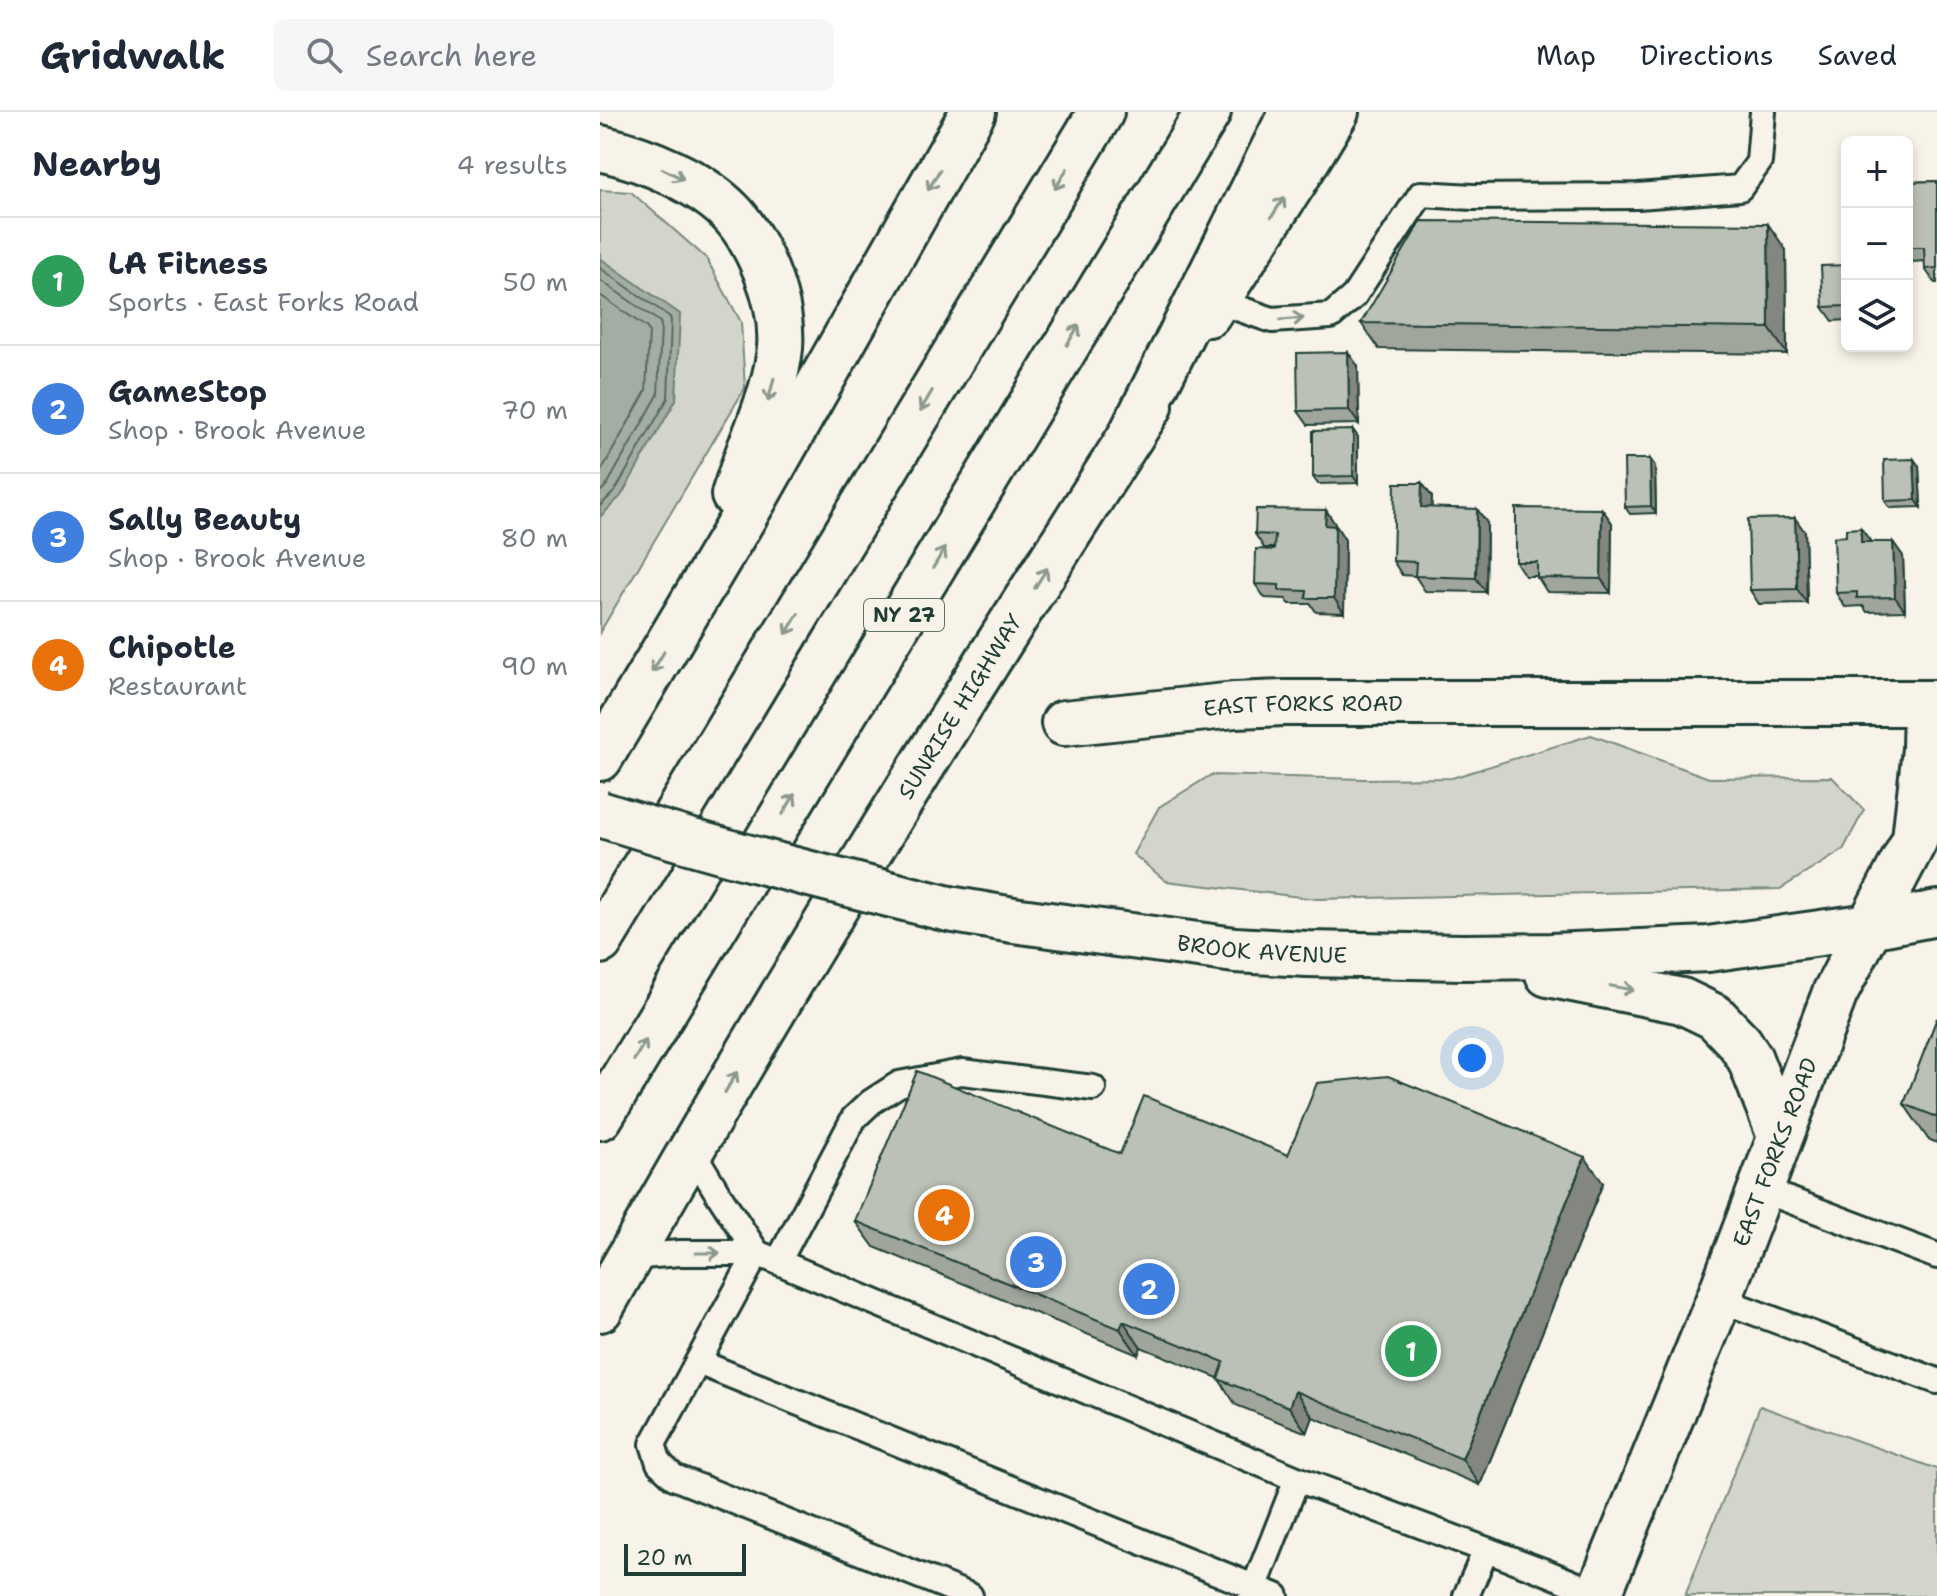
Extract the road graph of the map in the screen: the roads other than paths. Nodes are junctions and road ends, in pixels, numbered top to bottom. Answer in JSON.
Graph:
{"nodes":[{"id":1,"x":973,"y":112,"type":"edge"},
{"id":2,"x":1101,"y":112,"type":"edge"},
{"id":3,"x":1208,"y":112,"type":"edge"},
{"id":4,"x":1292,"y":112,"type":"edge"},
{"id":5,"x":1336,"y":112,"type":"edge"},
{"id":6,"x":1763,"y":112,"type":"edge"},
{"id":7,"x":600,"y":148,"type":"edge"},
{"id":8,"x":1217,"y":301,"type":"junction"},
{"id":9,"x":1130,"y":437,"type":"junction"},
{"id":10,"x":699,"y":595,"type":"junction"},
{"id":11,"x":1932,"y":703,"type":"edge"},
{"id":12,"x":1064,"y":723,"type":"dead end"},
{"id":13,"x":600,"y":758,"type":"edge"},
{"id":14,"x":600,"y":814,"type":"edge"},
{"id":15,"x":1937,"y":913,"type":"edge"},
{"id":16,"x":1870,"y":926,"type":"junction"},
{"id":17,"x":600,"y":941,"type":"edge"},
{"id":18,"x":1463,"y":957,"type":"junction"},
{"id":19,"x":1093,"y":1088,"type":"dead end"},
{"id":20,"x":600,"y":1117,"type":"edge"},
{"id":21,"x":1780,"y":1136,"type":"junction"},
{"id":22,"x":691,"y":1149,"type":"junction"},
{"id":23,"x":1760,"y":1189,"type":"junction"},
{"id":24,"x":1937,"y":1256,"type":"edge"},
{"id":25,"x":630,"y":1257,"type":"junction"},
{"id":26,"x":768,"y":1257,"type":"junction"},
{"id":27,"x":1719,"y":1299,"type":"junction"},
{"id":28,"x":600,"y":1309,"type":"edge"},
{"id":29,"x":698,"y":1362,"type":"junction"},
{"id":30,"x":1937,"y":1381,"type":"edge"},
{"id":31,"x":1297,"y":1479,"type":"junction"},
{"id":32,"x":1486,"y":1550,"type":"junction"},
{"id":33,"x":1261,"y":1593,"type":"edge"},
{"id":34,"x":1598,"y":1595,"type":"edge"},
{"id":35,"x":970,"y":1596,"type":"edge"},
{"id":36,"x":1466,"y":1596,"type":"edge"}],
"edges":[{"from":1,"to":10,"type":"main road","one_way":true},
{"from":2,"to":17,"type":"main road","one_way":true},
{"from":20,"to":3,"type":"main road","number":"NY 27","one_way":true},
{"from":4,"to":9,"type":"main road"},
{"from":8,"to":5,"type":"main road","name":"SUNRISE HIGHWAY","one_way":true},
{"from":8,"to":6,"type":"lane","one_way":true},
{"from":7,"to":10,"type":"main road","one_way":true},
{"from":8,"to":9,"type":"main road","name":"SUNRISE HIGHWAY"},
{"from":22,"to":9,"type":"main road","name":"SUNRISE HIGHWAY","one_way":true},
{"from":10,"to":13,"type":"main road","one_way":true},
{"from":11,"to":12,"type":"main road","name":"EAST FORKS ROAD"},
{"from":11,"to":16,"type":"main road","name":"EAST FORKS ROAD"},
{"from":14,"to":18,"type":"main road","name":"BROOK AVENUE","bridge":true},
{"from":15,"to":16,"type":"main road","name":"BROOK AVENUE"},
{"from":16,"to":18,"type":"main road","name":"BROOK AVENUE"},
{"from":16,"to":21,"type":"main road","name":"EAST FORKS ROAD"},
{"from":18,"to":21,"type":"main road","one_way":true},
{"from":19,"to":26,"type":"lane"},
{"from":21,"to":23,"type":"main road","name":"EAST FORKS ROAD"},
{"from":22,"to":25,"type":"main road","name":"SUNRISE HIGHWAY"},
{"from":22,"to":26,"type":"lane"},
{"from":23,"to":24,"type":"lane"},
{"from":23,"to":27,"type":"main road","name":"EAST FORKS ROAD"},
{"from":25,"to":26,"type":"lane","one_way":true},
{"from":25,"to":28,"type":"main road","name":"SUNRISE HIGHWAY"},
{"from":26,"to":29,"type":"lane"},
{"from":26,"to":31,"type":"lane"},
{"from":27,"to":30,"type":"lane"},
{"from":27,"to":34,"type":"main road","name":"EAST FORKS ROAD"},
{"from":29,"to":33,"type":"lane"},
{"from":29,"to":35,"type":"lane"},
{"from":31,"to":32,"type":"lane"},
{"from":31,"to":33,"type":"lane"},
{"from":32,"to":34,"type":"lane"},
{"from":32,"to":36,"type":"lane"}]}
